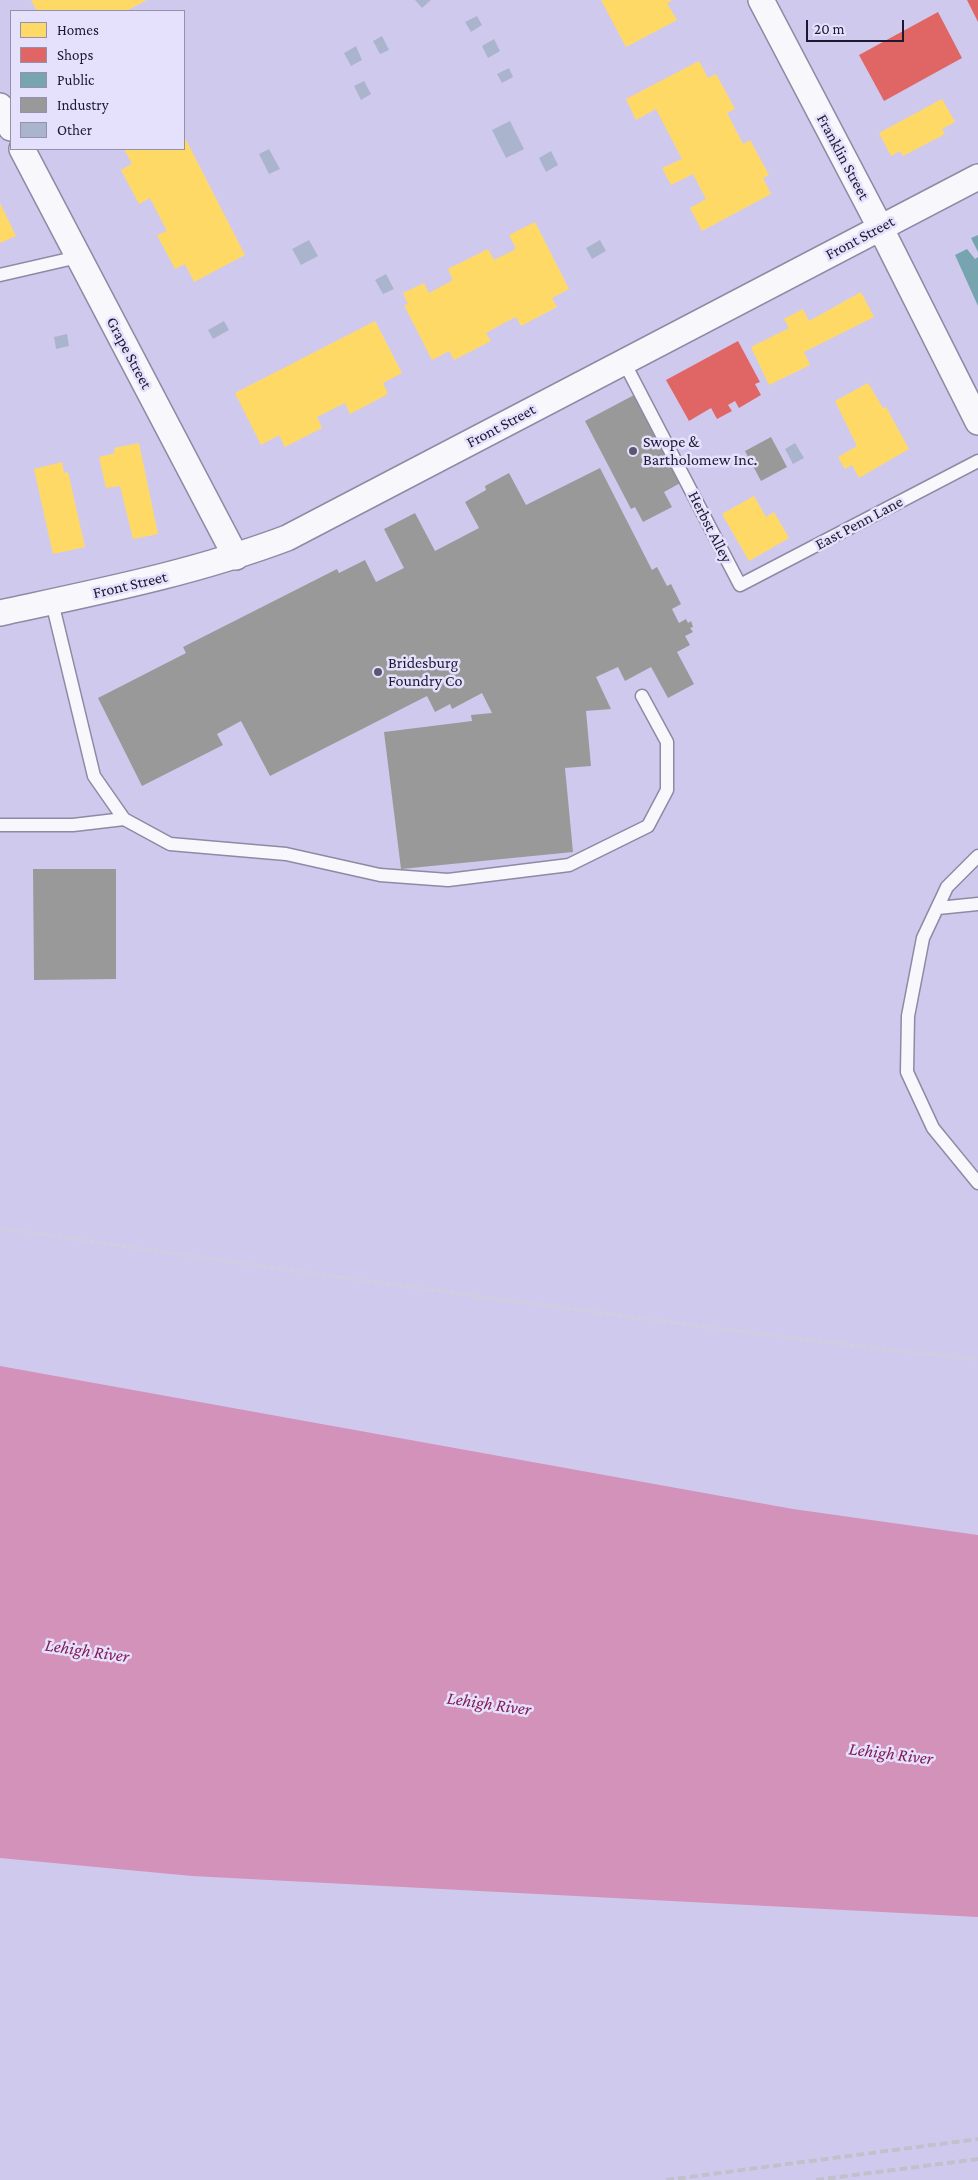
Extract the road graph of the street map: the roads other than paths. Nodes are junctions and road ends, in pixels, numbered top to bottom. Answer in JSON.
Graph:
{"nodes":[{"id":1,"x":761,"y":0,"type":"edge"},
{"id":2,"x":0,"y":106,"type":"edge"},
{"id":3,"x":10,"y":126,"type":"edge"},
{"id":4,"x":23,"y":150,"type":"edge"},
{"id":5,"x":978,"y":177,"type":"edge"},
{"id":6,"x":880,"y":227,"type":"junction"},
{"id":7,"x":78,"y":257,"type":"junction"},
{"id":8,"x":0,"y":275,"type":"edge"},
{"id":9,"x":624,"y":362,"type":"junction"},
{"id":10,"x":978,"y":422,"type":"edge"},
{"id":11,"x":978,"y":461,"type":"edge"},
{"id":12,"x":236,"y":557,"type":"junction"},
{"id":13,"x":740,"y":585,"type":"joint"},
{"id":14,"x":52,"y":602,"type":"junction"},
{"id":15,"x":0,"y":613,"type":"edge"},
{"id":16,"x":642,"y":696,"type":"dead end"},
{"id":17,"x":124,"y":819,"type":"junction"},
{"id":18,"x":0,"y":825,"type":"edge"},
{"id":19,"x":978,"y":856,"type":"edge"},
{"id":20,"x":978,"y":904,"type":"edge"},
{"id":21,"x":938,"y":908,"type":"junction"},
{"id":22,"x":978,"y":1183,"type":"edge"}],
"edges":[{"from":1,"to":6,"type":"street","name":"Franklin Street"},
{"from":2,"to":3,"type":"street"},
{"from":4,"to":7,"type":"street","name":"Grape Street"},
{"from":5,"to":6,"type":"street","name":"Front Street"},
{"from":6,"to":9,"type":"street","name":"Front Street"},
{"from":6,"to":10,"type":"street","name":"Franklin Street"},
{"from":7,"to":8,"type":"lane"},
{"from":7,"to":12,"type":"street","name":"Grape Street"},
{"from":9,"to":12,"type":"street","name":"Front Street"},
{"from":9,"to":13,"type":"lane","name":"Herbst Alley"},
{"from":11,"to":13,"type":"lane","name":"East Penn Lane"},
{"from":12,"to":14,"type":"street","name":"Front Street"},
{"from":14,"to":15,"type":"street","name":"Front Street"},
{"from":14,"to":17,"type":"lane"},
{"from":16,"to":17,"type":"lane"},
{"from":17,"to":18,"type":"lane"},
{"from":19,"to":21,"type":"lane"},
{"from":20,"to":21,"type":"lane"},
{"from":21,"to":22,"type":"lane"}]}
